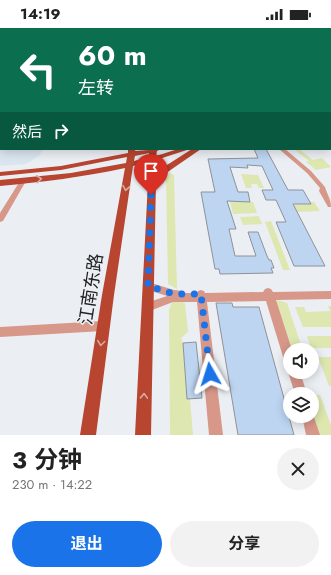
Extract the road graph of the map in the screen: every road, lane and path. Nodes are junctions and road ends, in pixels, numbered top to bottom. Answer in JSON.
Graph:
{"nodes":[{"id":1,"x":175,"y":150,"type":"edge"},
{"id":2,"x":195,"y":150,"type":"edge"},
{"id":3,"x":283,"y":150,"type":"edge"},
{"id":4,"x":287,"y":150,"type":"edge"},
{"id":5,"x":154,"y":152,"type":"edge"},
{"id":6,"x":131,"y":156,"type":"edge"},
{"id":7,"x":0,"y":174,"type":"edge"},
{"id":8,"x":151,"y":180,"type":"junction"},
{"id":9,"x":23,"y":181,"type":"junction"},
{"id":10,"x":0,"y":183,"type":"edge"},
{"id":11,"x":331,"y":188,"type":"edge"},
{"id":12,"x":331,"y":205,"type":"edge"},
{"id":13,"x":0,"y":219,"type":"edge"},
{"id":14,"x":148,"y":286,"type":"junction"},
{"id":15,"x":331,"y":291,"type":"edge"},
{"id":16,"x":269,"y":294,"type":"junction"},
{"id":17,"x":201,"y":295,"type":"junction"},
{"id":18,"x":331,"y":295,"type":"edge"},
{"id":19,"x":147,"y":307,"type":"junction"},
{"id":20,"x":103,"y":326,"type":"junction"},
{"id":21,"x":0,"y":332,"type":"edge"},
{"id":22,"x":285,"y":343,"type":"edge"},
{"id":23,"x":310,"y":423,"type":"edge"},
{"id":24,"x":88,"y":435,"type":"edge"},
{"id":25,"x":143,"y":435,"type":"edge"},
{"id":26,"x":216,"y":435,"type":"edge"},
{"id":27,"x":313,"y":435,"type":"edge"}],
"edges":[{"from":1,"to":5,"type":"main road"},
{"from":2,"to":8,"type":"main road"},
{"from":3,"to":12,"type":"street"},
{"from":4,"to":11,"type":"street"},
{"from":5,"to":6,"type":"main road"},
{"from":5,"to":8,"type":"main road"},
{"from":6,"to":7,"type":"main road"},
{"from":9,"to":6,"type":"main road","one_way":true},
{"from":6,"to":20,"type":"main road","name":"江南东路","one_way":true},
{"from":8,"to":14,"type":"main road"},
{"from":9,"to":10,"type":"main road"},
{"from":9,"to":13,"type":"street"},
{"from":14,"to":17,"type":"street"},
{"from":14,"to":19,"type":"main road"},
{"from":15,"to":16,"type":"street"},
{"from":16,"to":17,"type":"street"},
{"from":16,"to":18,"type":"street"},
{"from":16,"to":22,"type":"street"},
{"from":17,"to":19,"type":"street"},
{"from":17,"to":26,"type":"street"},
{"from":25,"to":19,"type":"main road","one_way":true},
{"from":20,"to":21,"type":"street"},
{"from":20,"to":24,"type":"main road","name":"江南东路","one_way":true},
{"from":23,"to":27,"type":"street"}]}
